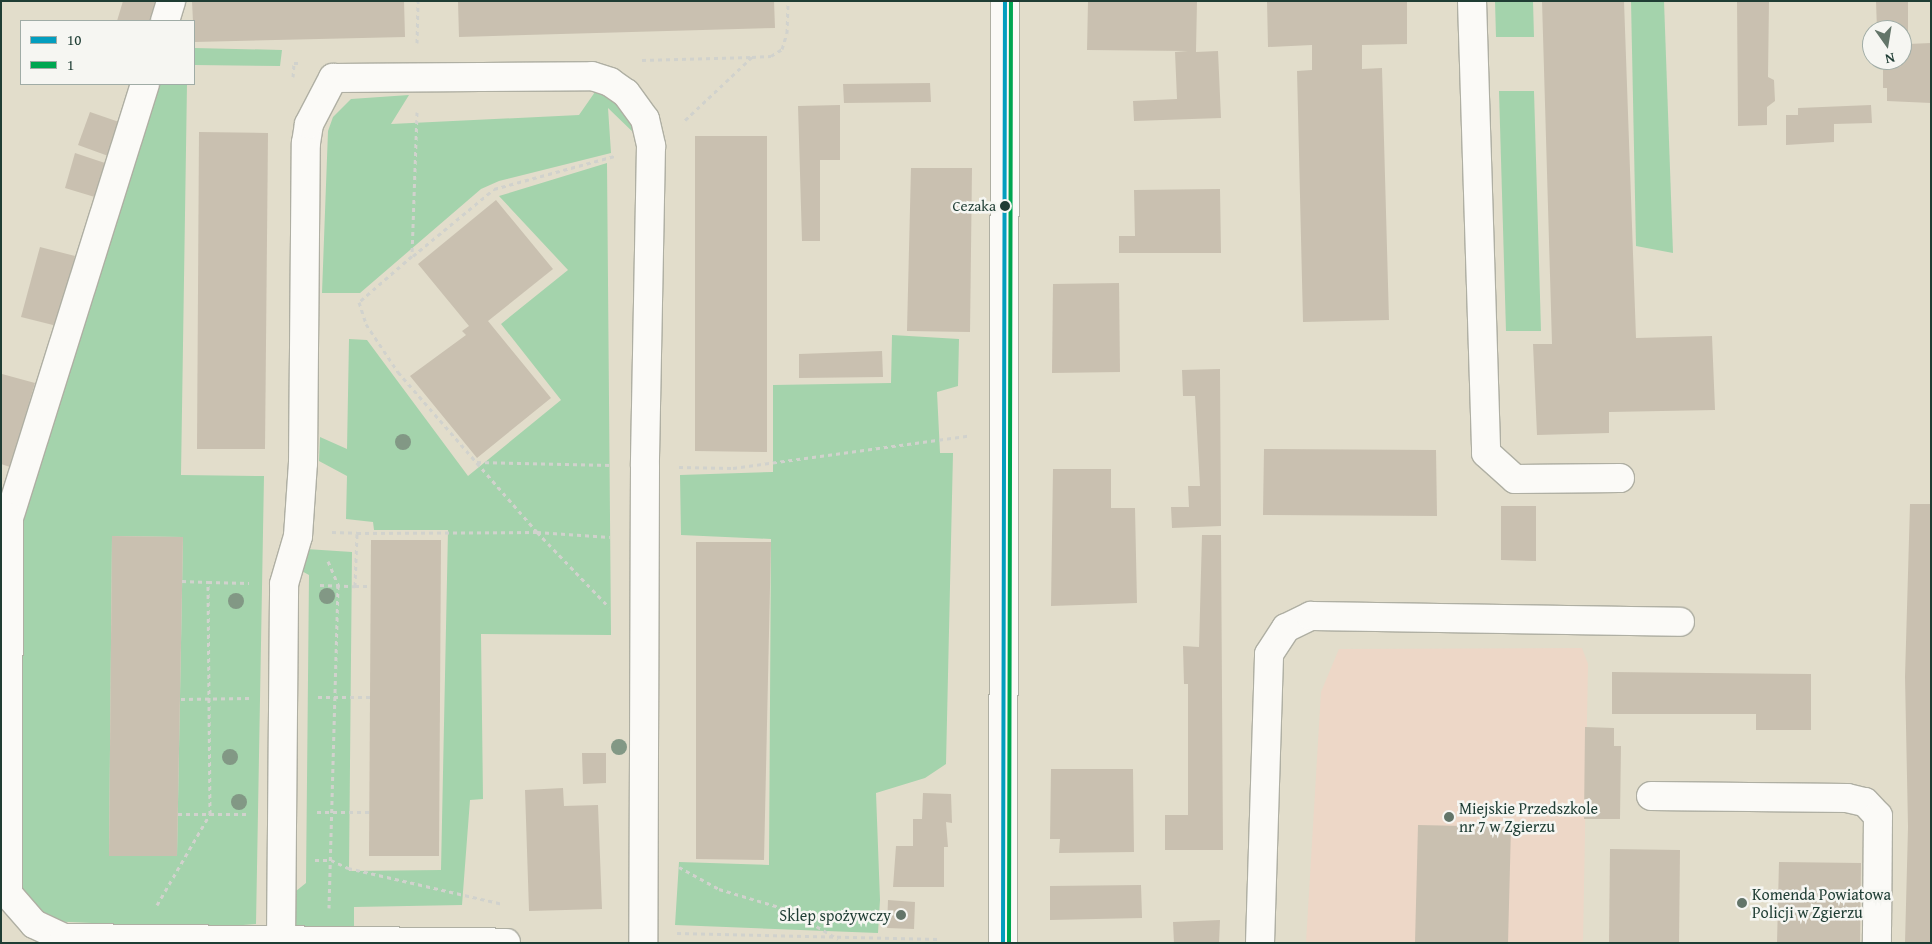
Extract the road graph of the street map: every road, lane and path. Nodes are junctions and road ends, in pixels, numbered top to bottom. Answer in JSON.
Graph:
{"nodes":[{"id":1,"x":171,"y":1,"type":"edge"},
{"id":2,"x":418,"y":1,"type":"edge"},
{"id":3,"x":788,"y":1,"type":"edge"},
{"id":4,"x":1005,"y":1,"type":"edge"},
{"id":5,"x":1472,"y":1,"type":"edge"},
{"id":6,"x":165,"y":20,"type":"edge"},
{"id":7,"x":752,"y":57,"type":"dead end"},
{"id":8,"x":417,"y":77,"type":"junction"},
{"id":9,"x":145,"y":85,"type":"edge"},
{"id":10,"x":969,"y":436,"type":"dead end"},
{"id":11,"x":477,"y":462,"type":"junction"},
{"id":12,"x":645,"y":466,"type":"junction"},
{"id":13,"x":1620,"y":478,"type":"dead end"},
{"id":14,"x":537,"y":532,"type":"junction"},
{"id":15,"x":646,"y":539,"type":"junction"},
{"id":16,"x":326,"y":558,"type":"dead end"},
{"id":17,"x":182,"y":581,"type":"dead end"},
{"id":18,"x":208,"y":582,"type":"junction"},
{"id":19,"x":284,"y":584,"type":"junction"},
{"id":20,"x":338,"y":585,"type":"junction"},
{"id":21,"x":355,"y":586,"type":"junction"},
{"id":22,"x":370,"y":586,"type":"dead end"},
{"id":23,"x":1680,"y":622,"type":"dead end"},
{"id":24,"x":645,"y":645,"type":"junction"},
{"id":25,"x":1651,"y":796,"type":"dead end"},
{"id":26,"x":331,"y":860,"type":"junction"},
{"id":27,"x":282,"y":861,"type":"junction"},
{"id":28,"x":676,"y":866,"type":"dead end"},
{"id":29,"x":504,"y":904,"type":"dead end"},
{"id":30,"x":838,"y":939,"type":"dead end"},
{"id":31,"x":137,"y":940,"type":"junction"},
{"id":32,"x":281,"y":940,"type":"junction"},
{"id":33,"x":328,"y":941,"type":"junction"},
{"id":34,"x":506,"y":943,"type":"edge"},
{"id":35,"x":643,"y":943,"type":"edge"},
{"id":36,"x":1003,"y":943,"type":"edge"},
{"id":37,"x":1260,"y":943,"type":"edge"},
{"id":38,"x":1877,"y":943,"type":"edge"}],
"edges":[{"from":1,"to":6,"type":"street"},
{"from":2,"to":8,"type":"path"},
{"from":3,"to":7,"type":"path"},
{"from":4,"to":36,"type":"street"},
{"from":5,"to":13,"type":"street"},
{"from":8,"to":11,"type":"path"},
{"from":8,"to":12,"type":"street"},
{"from":8,"to":19,"type":"street"},
{"from":9,"to":31,"type":"street"},
{"from":10,"to":12,"type":"path"},
{"from":11,"to":12,"type":"path"},
{"from":11,"to":14,"type":"path"},
{"from":12,"to":15,"type":"street"},
{"from":14,"to":15,"type":"path"},
{"from":14,"to":21,"type":"path"},
{"from":14,"to":24,"type":"path"},
{"from":15,"to":24,"type":"street"},
{"from":16,"to":20,"type":"path"},
{"from":17,"to":18,"type":"path"},
{"from":18,"to":19,"type":"path"},
{"from":18,"to":31,"type":"path"},
{"from":19,"to":20,"type":"path"},
{"from":19,"to":27,"type":"street"},
{"from":20,"to":21,"type":"path"},
{"from":20,"to":26,"type":"path"},
{"from":21,"to":22,"type":"path"},
{"from":23,"to":37,"type":"street"},
{"from":24,"to":35,"type":"street"},
{"from":25,"to":38,"type":"street"},
{"from":26,"to":27,"type":"path"},
{"from":26,"to":29,"type":"path"},
{"from":26,"to":33,"type":"path"},
{"from":27,"to":32,"type":"street"},
{"from":28,"to":30,"type":"path"},
{"from":31,"to":32,"type":"street"},
{"from":32,"to":33,"type":"street"},
{"from":33,"to":34,"type":"street"}]}
